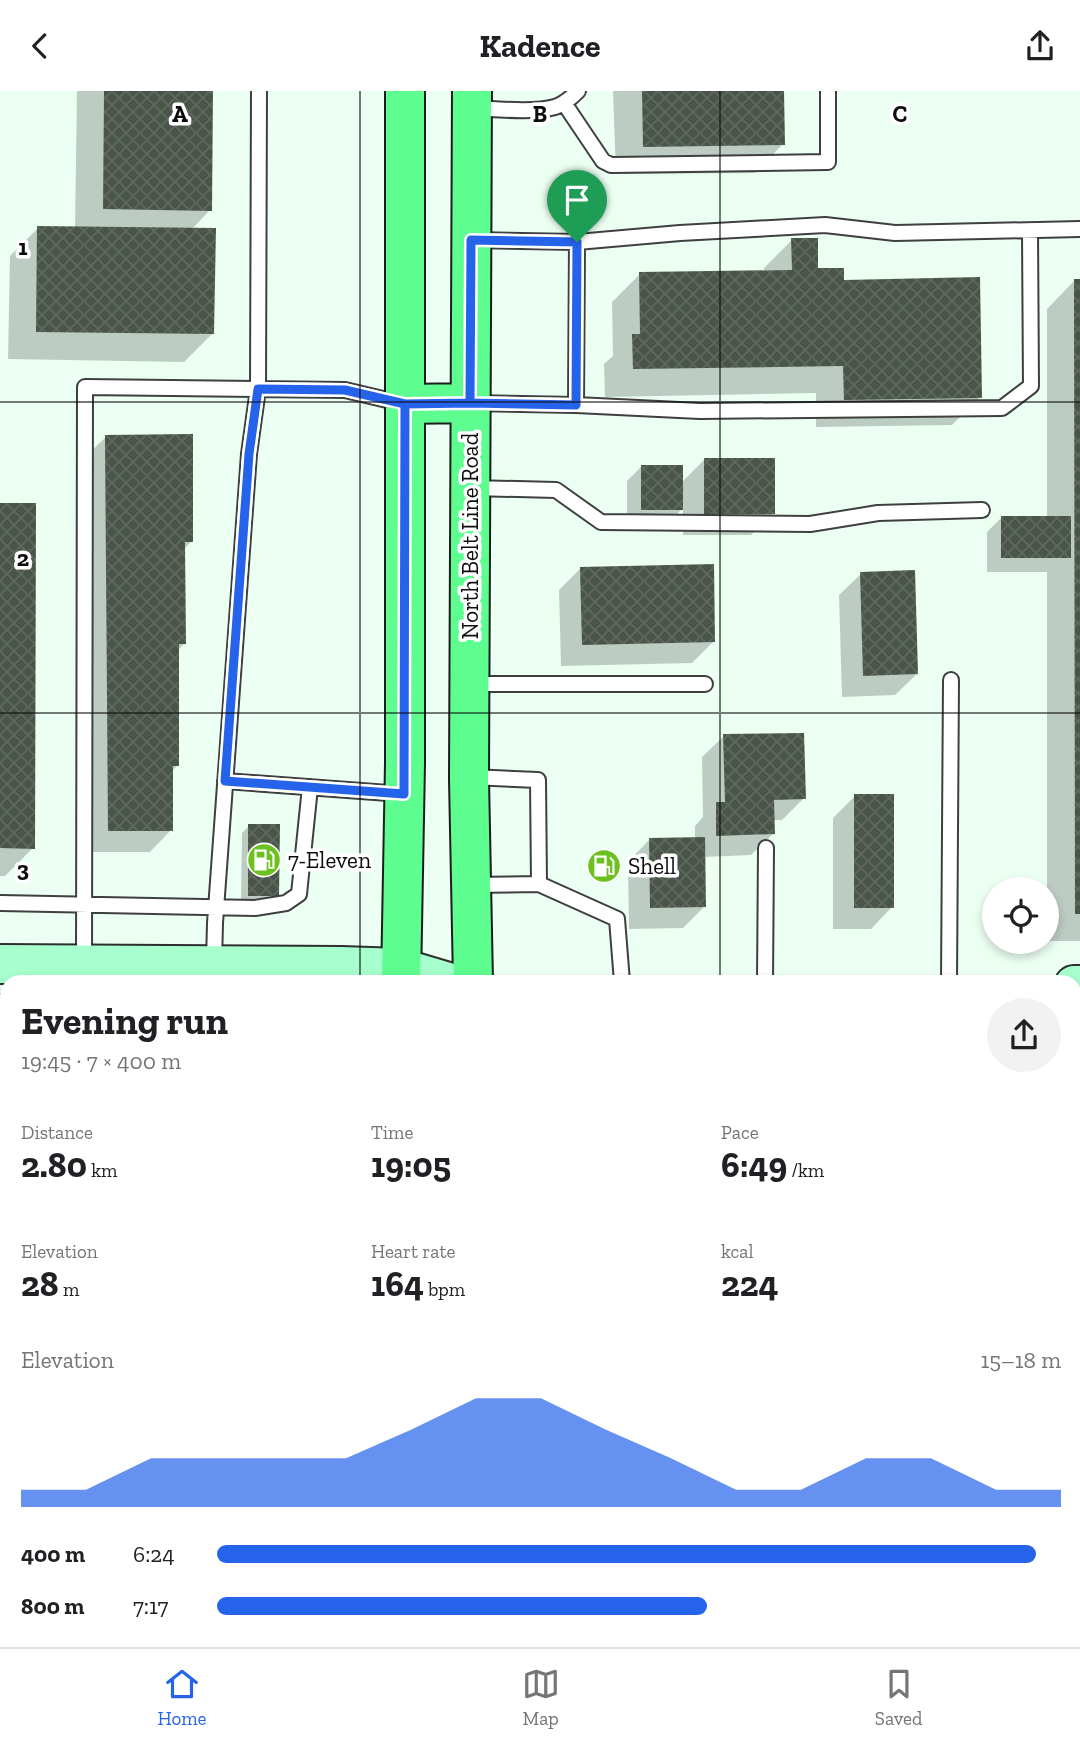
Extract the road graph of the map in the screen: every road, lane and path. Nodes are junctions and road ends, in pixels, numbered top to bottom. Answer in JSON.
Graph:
{"nodes":[{"id":1,"x":259,"y":91,"type":"edge"},
{"id":2,"x":405,"y":91,"type":"edge"},
{"id":3,"x":578,"y":91,"type":"edge"},
{"id":4,"x":828,"y":91,"type":"edge"},
{"id":5,"x":472,"y":100,"type":"edge"},
{"id":6,"x":564,"y":103,"type":"junction"},
{"id":7,"x":1080,"y":229,"type":"edge"},
{"id":8,"x":1030,"y":231,"type":"junction"},
{"id":9,"x":471,"y":240,"type":"junction"},
{"id":10,"x":577,"y":242,"type":"junction"},
{"id":11,"x":258,"y":389,"type":"junction"},
{"id":12,"x":470,"y":403,"type":"junction"},
{"id":13,"x":405,"y":404,"type":"junction"},
{"id":14,"x":576,"y":405,"type":"junction"},
{"id":15,"x":470,"y":488,"type":"junction"},
{"id":16,"x":982,"y":510,"type":"dead end"},
{"id":17,"x":951,"y":680,"type":"dead end"},
{"id":18,"x":470,"y":684,"type":"junction"},
{"id":19,"x":705,"y":684,"type":"dead end"},
{"id":20,"x":469,"y":777,"type":"junction"},
{"id":21,"x":225,"y":781,"type":"junction"},
{"id":22,"x":310,"y":787,"type":"junction"},
{"id":23,"x":404,"y":794,"type":"junction"},
{"id":24,"x":766,"y":848,"type":"dead end"},
{"id":25,"x":539,"y":884,"type":"junction"},
{"id":26,"x":471,"y":885,"type":"junction"},
{"id":27,"x":0,"y":903,"type":"edge"},
{"id":28,"x":84,"y":905,"type":"junction"},
{"id":29,"x":216,"y":906,"type":"junction"},
{"id":30,"x":0,"y":964,"type":"edge"},
{"id":31,"x":84,"y":965,"type":"junction"},
{"id":32,"x":214,"y":965,"type":"junction"},
{"id":33,"x":401,"y":975,"type":"edge"},
{"id":34,"x":473,"y":975,"type":"edge"},
{"id":35,"x":621,"y":975,"type":"edge"},
{"id":36,"x":765,"y":975,"type":"edge"},
{"id":37,"x":949,"y":975,"type":"edge"}],
"edges":[{"from":1,"to":11,"type":"lane"},
{"from":2,"to":13,"type":"main road"},
{"from":3,"to":6,"type":"lane"},
{"from":4,"to":6,"type":"lane"},
{"from":5,"to":6,"type":"lane"},
{"from":5,"to":9,"type":"main road","name":"North Belt Line Road"},
{"from":7,"to":8,"type":"lane"},
{"from":8,"to":10,"type":"lane"},
{"from":8,"to":14,"type":"lane"},
{"from":9,"to":10,"type":"lane"},
{"from":9,"to":12,"type":"main road","name":"North Belt Line Road"},
{"from":10,"to":14,"type":"lane"},
{"from":11,"to":13,"type":"lane"},
{"from":11,"to":21,"type":"lane"},
{"from":11,"to":28,"type":"lane"},
{"from":12,"to":13,"type":"main road"},
{"from":12,"to":14,"type":"lane"},
{"from":12,"to":15,"type":"main road","name":"North Belt Line Road"},
{"from":13,"to":23,"type":"main road"},
{"from":15,"to":16,"type":"lane"},
{"from":15,"to":18,"type":"main road","name":"North Belt Line Road"},
{"from":17,"to":37,"type":"lane"},
{"from":18,"to":19,"type":"lane"},
{"from":18,"to":20,"type":"main road","name":"North Belt Line Road"},
{"from":20,"to":25,"type":"lane"},
{"from":20,"to":26,"type":"main road","name":"North Belt Line Road"},
{"from":21,"to":22,"type":"lane"},
{"from":21,"to":29,"type":"lane"},
{"from":22,"to":23,"type":"lane"},
{"from":22,"to":29,"type":"lane"},
{"from":23,"to":33,"type":"main road"},
{"from":24,"to":36,"type":"lane"},
{"from":25,"to":26,"type":"lane"},
{"from":25,"to":35,"type":"lane"},
{"from":26,"to":34,"type":"main road","name":"North Belt Line Road"},
{"from":27,"to":28,"type":"lane"},
{"from":28,"to":29,"type":"lane"},
{"from":28,"to":31,"type":"lane"},
{"from":29,"to":32,"type":"lane"},
{"from":30,"to":31,"type":"main road"},
{"from":31,"to":32,"type":"main road"},
{"from":32,"to":33,"type":"main road"}]}
